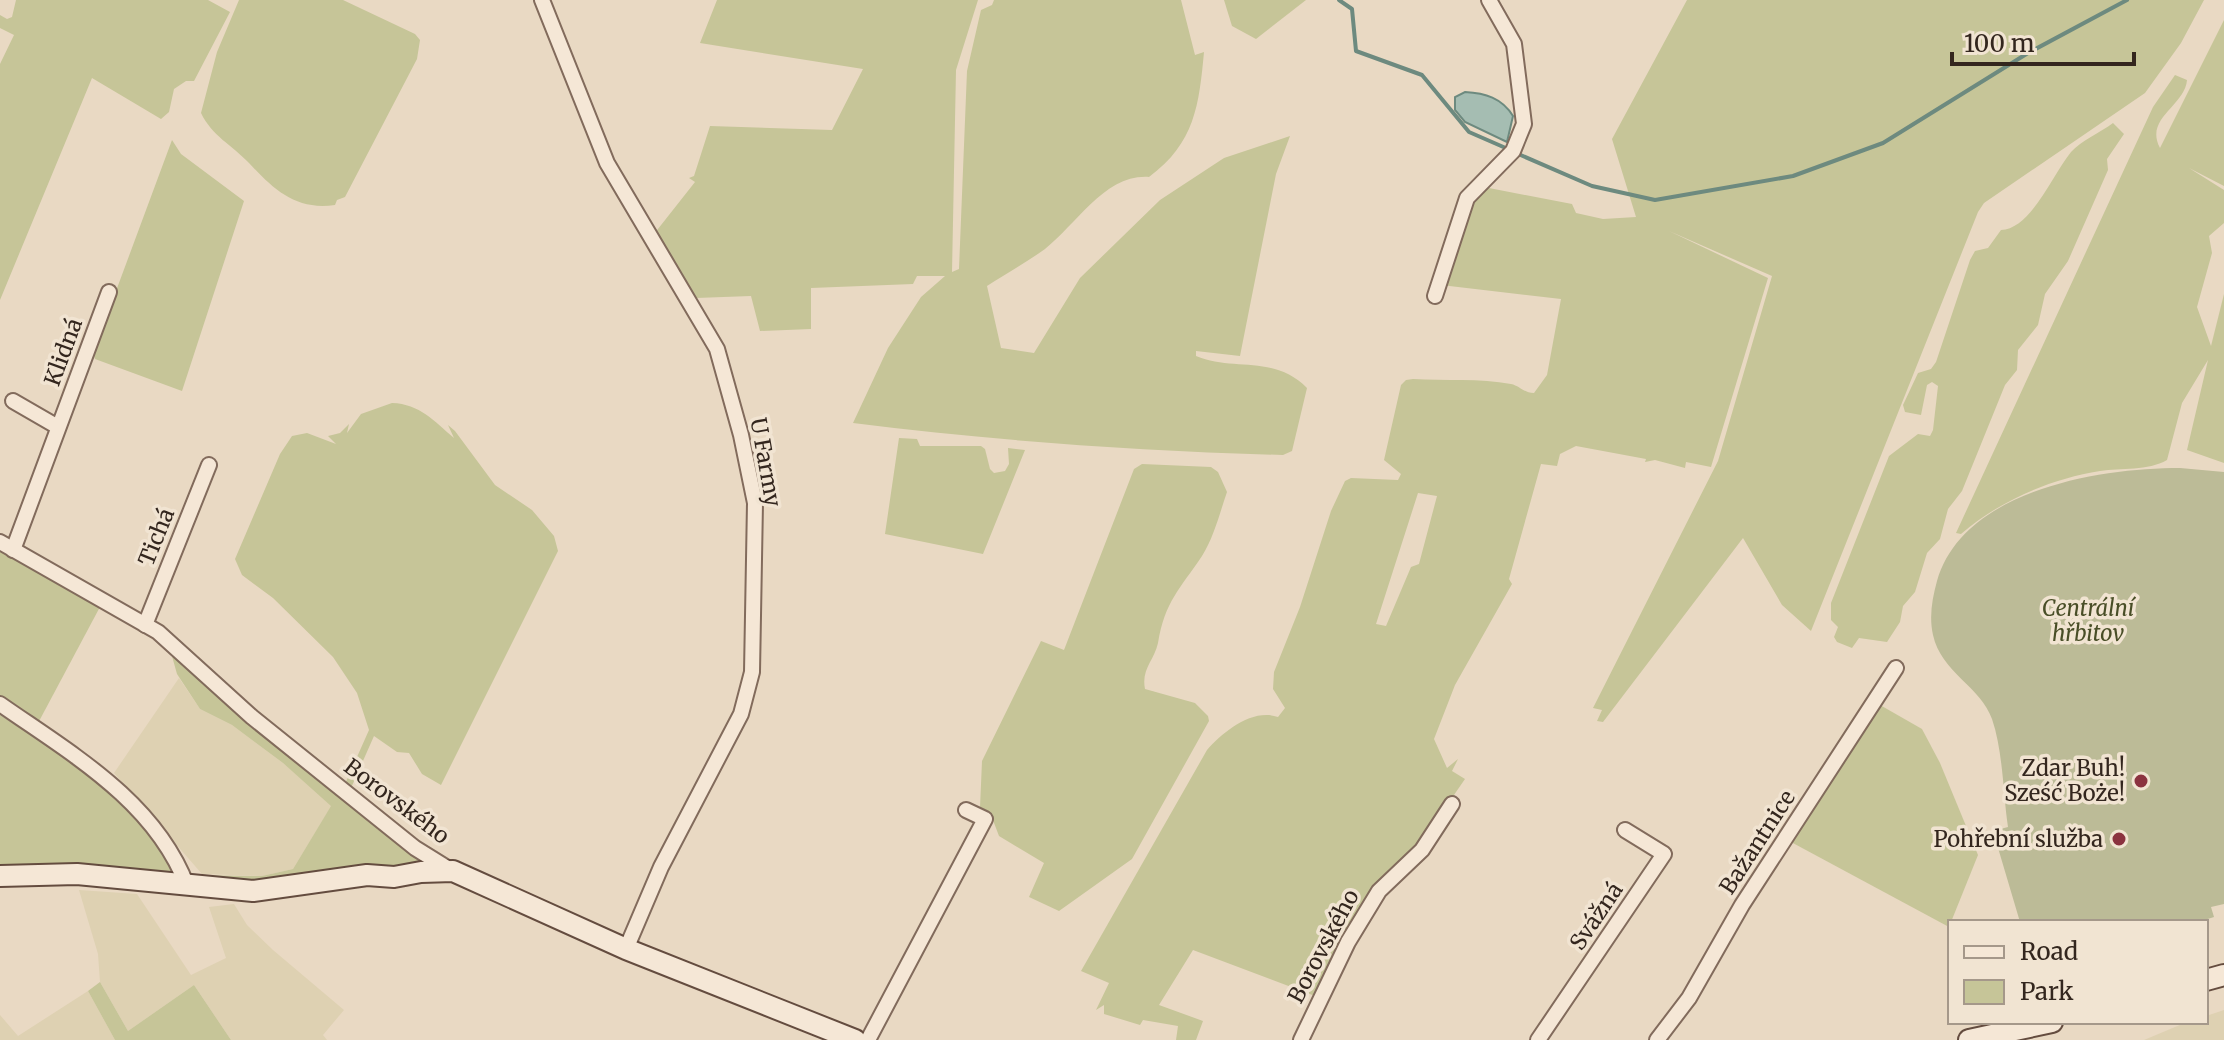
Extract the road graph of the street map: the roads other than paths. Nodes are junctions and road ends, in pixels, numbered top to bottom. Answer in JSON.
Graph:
{"nodes":[{"id":1,"x":542,"y":0,"type":"edge"},
{"id":2,"x":1489,"y":0,"type":"edge"},
{"id":3,"x":109,"y":292,"type":"dead end"},
{"id":4,"x":1435,"y":296,"type":"dead end"},
{"id":5,"x":13,"y":401,"type":"dead end"},
{"id":6,"x":58,"y":427,"type":"junction"},
{"id":7,"x":209,"y":465,"type":"dead end"},
{"id":8,"x":6,"y":546,"type":"edge"},
{"id":9,"x":145,"y":625,"type":"junction"},
{"id":10,"x":1896,"y":668,"type":"dead end"},
{"id":11,"x":0,"y":704,"type":"edge"},
{"id":12,"x":1452,"y":804,"type":"dead end"},
{"id":13,"x":966,"y":810,"type":"dead end"},
{"id":14,"x":1625,"y":830,"type":"dead end"},
{"id":15,"x":422,"y":863,"type":"junction"},
{"id":16,"x":0,"y":876,"type":"edge"},
{"id":17,"x":187,"y":886,"type":"junction"},
{"id":18,"x":626,"y":949,"type":"junction"},
{"id":19,"x":2043,"y":1024,"type":"edge"},
{"id":20,"x":855,"y":1040,"type":"edge"},
{"id":21,"x":868,"y":1040,"type":"edge"},
{"id":22,"x":1301,"y":1040,"type":"edge"},
{"id":23,"x":1538,"y":1040,"type":"edge"},
{"id":24,"x":1657,"y":1040,"type":"edge"},
{"id":25,"x":1969,"y":1040,"type":"edge"}],
"edges":[{"from":1,"to":18,"type":"street","name":"U Farmy"},
{"from":2,"to":4,"type":"street"},
{"from":3,"to":6,"type":"street","name":"Klidná"},
{"from":5,"to":6,"type":"street","name":"Klidná"},
{"from":6,"to":8,"type":"street","name":"Klidná"},
{"from":7,"to":9,"type":"street","name":"Tichá"},
{"from":8,"to":9,"type":"street","name":"Borovského"},
{"from":9,"to":15,"type":"street","name":"Borovského"},
{"from":10,"to":24,"type":"street","name":"Bažantnice"},
{"from":11,"to":17,"type":"street"},
{"from":12,"to":22,"type":"street","name":"Borovského"},
{"from":13,"to":21,"type":"street"},
{"from":14,"to":23,"type":"street","name":"Svážná"},
{"from":15,"to":17,"type":"main road"},
{"from":15,"to":18,"type":"main road","name":"Borovského"},
{"from":16,"to":17,"type":"main road"},
{"from":18,"to":20,"type":"main road","name":"Borovského"},
{"from":19,"to":25,"type":"main road"}]}
